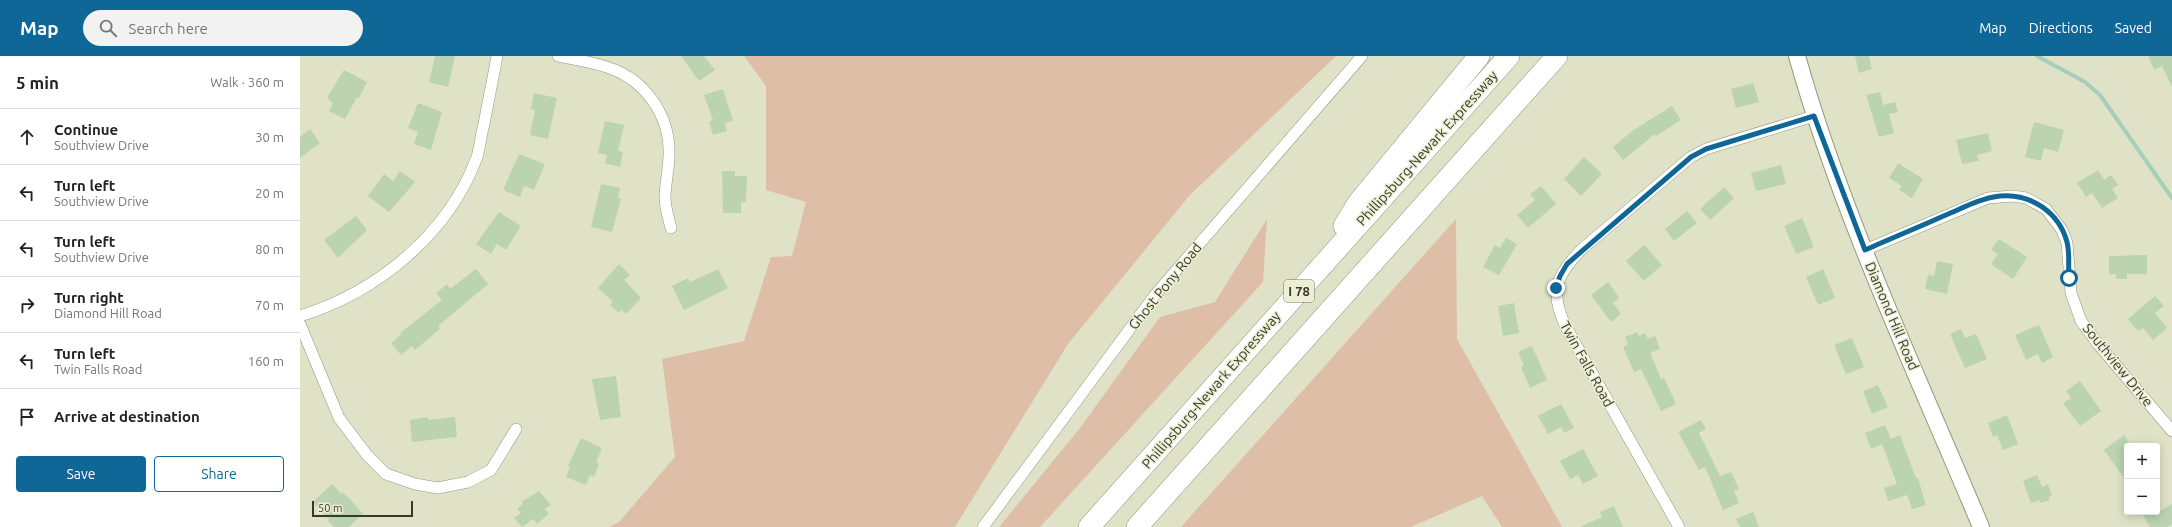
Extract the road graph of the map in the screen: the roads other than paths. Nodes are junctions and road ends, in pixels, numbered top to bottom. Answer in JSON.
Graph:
{"nodes":[{"id":1,"x":497,"y":56,"type":"edge"},
{"id":2,"x":558,"y":56,"type":"edge"},
{"id":3,"x":1362,"y":56,"type":"edge"},
{"id":4,"x":1479,"y":56,"type":"edge"},
{"id":5,"x":1509,"y":56,"type":"edge"},
{"id":6,"x":1556,"y":56,"type":"edge"},
{"id":7,"x":1797,"y":56,"type":"edge"},
{"id":8,"x":1814,"y":116,"type":"junction"},
{"id":9,"x":671,"y":228,"type":"dead end"},
{"id":10,"x":1865,"y":250,"type":"junction"},
{"id":11,"x":1317,"y":271,"type":"junction"},
{"id":12,"x":300,"y":316,"type":"edge"},
{"id":13,"x":300,"y":324,"type":"edge"},
{"id":14,"x":516,"y":429,"type":"dead end"},
{"id":15,"x":2172,"y":431,"type":"edge"},
{"id":16,"x":983,"y":527,"type":"edge"},
{"id":17,"x":1089,"y":527,"type":"edge"},
{"id":18,"x":1137,"y":527,"type":"edge"},
{"id":19,"x":1679,"y":527,"type":"edge"},
{"id":20,"x":1981,"y":527,"type":"edge"}],
"edges":[{"from":1,"to":12,"type":"street"},
{"from":2,"to":9,"type":"street"},
{"from":3,"to":16,"type":"street","name":"Ghost Pony Road"},
{"from":4,"to":11,"type":"highway"},
{"from":5,"to":11,"type":"highway","name":"Phillipsburg-Newark Expressway","number":"I 78"},
{"from":6,"to":18,"type":"highway","number":"I 78"},
{"from":7,"to":8,"type":"main road","name":"Diamond Hill Road"},
{"from":8,"to":10,"type":"main road","name":"Diamond Hill Road"},
{"from":8,"to":19,"type":"street","name":"Twin Falls Road"},
{"from":10,"to":15,"type":"street","name":"Southview Drive"},
{"from":10,"to":20,"type":"main road","name":"Diamond Hill Road"},
{"from":11,"to":17,"type":"highway","name":"Phillipsburg-Newark Expressway","number":"I 78"},
{"from":13,"to":14,"type":"street"}]}
